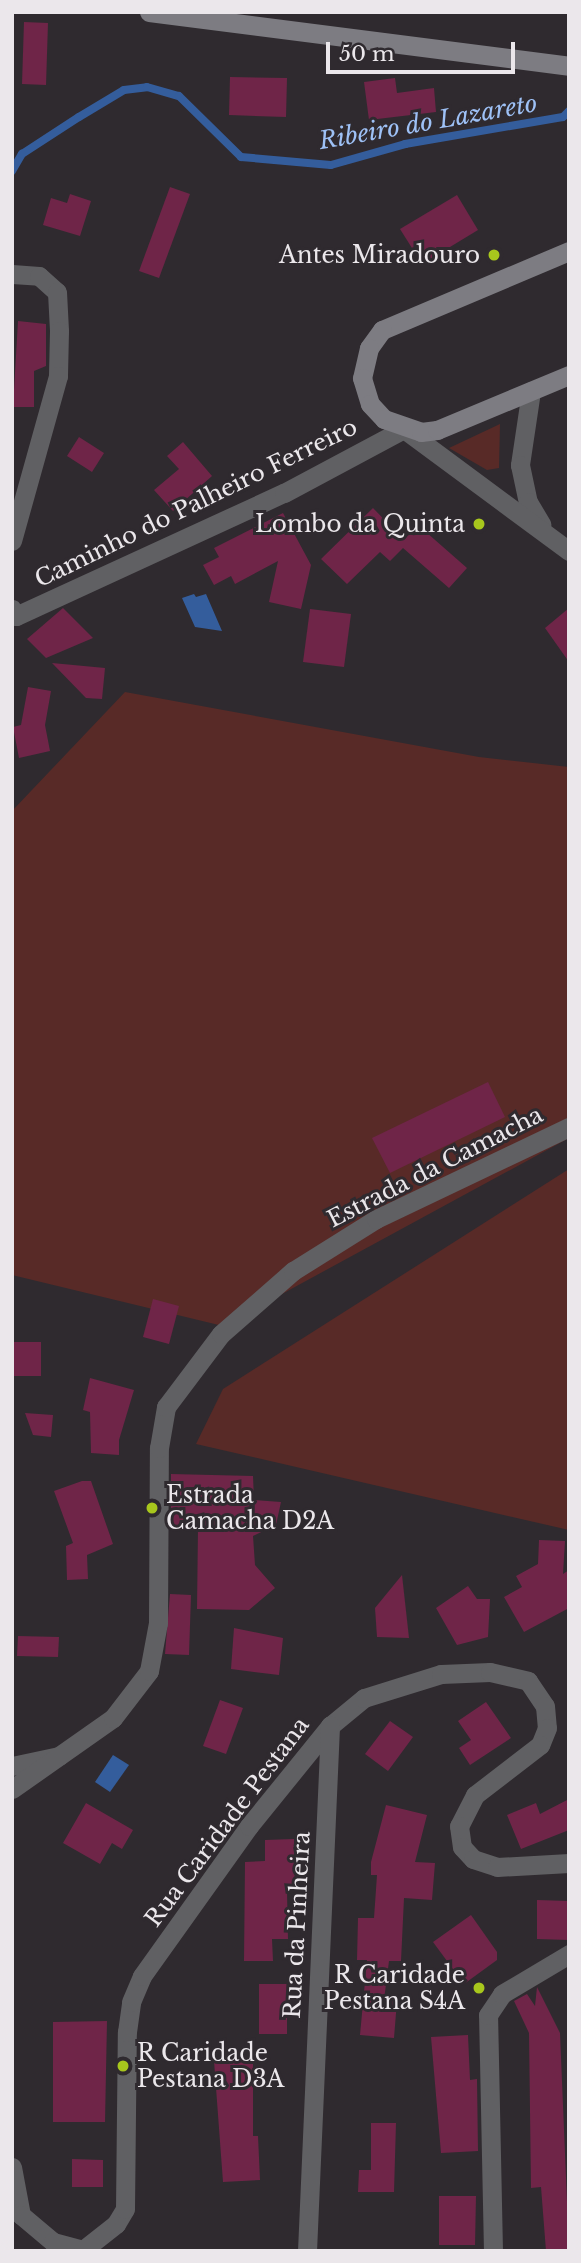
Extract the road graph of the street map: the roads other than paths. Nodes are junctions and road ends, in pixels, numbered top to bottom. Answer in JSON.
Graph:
{"nodes":[{"id":1,"x":149,"y":12,"type":"edge"},
{"id":2,"x":569,"y":66,"type":"edge"},
{"id":3,"x":569,"y":251,"type":"edge"},
{"id":4,"x":12,"y":274,"type":"edge"},
{"id":5,"x":569,"y":374,"type":"edge"},
{"id":6,"x":531,"y":390,"type":"junction"},
{"id":7,"x":404,"y":429,"type":"junction"},
{"id":8,"x":547,"y":532,"type":"junction"},
{"id":9,"x":12,"y":541,"type":"edge"},
{"id":10,"x":569,"y":551,"type":"edge"},
{"id":11,"x":12,"y":609,"type":"edge"},
{"id":12,"x":569,"y":1127,"type":"edge"},
{"id":13,"x":330,"y":1727,"type":"junction"},
{"id":14,"x":60,"y":1756,"type":"junction"},
{"id":15,"x":12,"y":1766,"type":"edge"},
{"id":16,"x":12,"y":1789,"type":"edge"},
{"id":17,"x":569,"y":1863,"type":"edge"},
{"id":18,"x":569,"y":1954,"type":"edge"},
{"id":19,"x":12,"y":2167,"type":"edge"},
{"id":20,"x":83,"y":2250,"type":"edge"},
{"id":21,"x":307,"y":2251,"type":"edge"},
{"id":22,"x":493,"y":2251,"type":"edge"}],
"edges":[{"from":1,"to":2,"type":"main road"},
{"from":3,"to":7,"type":"main road"},
{"from":4,"to":9,"type":"street","name":"Caminho do Palheiro Ferreiro"},
{"from":5,"to":6,"type":"main road"},
{"from":6,"to":7,"type":"main road"},
{"from":6,"to":8,"type":"street"},
{"from":7,"to":8,"type":"street"},
{"from":7,"to":11,"type":"street","name":"Caminho do Palheiro Ferreiro"},
{"from":8,"to":10,"type":"street"},
{"from":12,"to":14,"type":"street","name":"Estrada da Camacha"},
{"from":13,"to":17,"type":"street","name":"Rua Caridade Pestana"},
{"from":13,"to":20,"type":"street","name":"Rua Caridade Pestana"},
{"from":13,"to":21,"type":"street","name":"Rua da Pinheira"},
{"from":14,"to":15,"type":"street"},
{"from":14,"to":16,"type":"street","name":"Estrada da Camacha"},
{"from":18,"to":22,"type":"street"},
{"from":19,"to":20,"type":"street","name":"Rua Caridade Pestana"}]}
